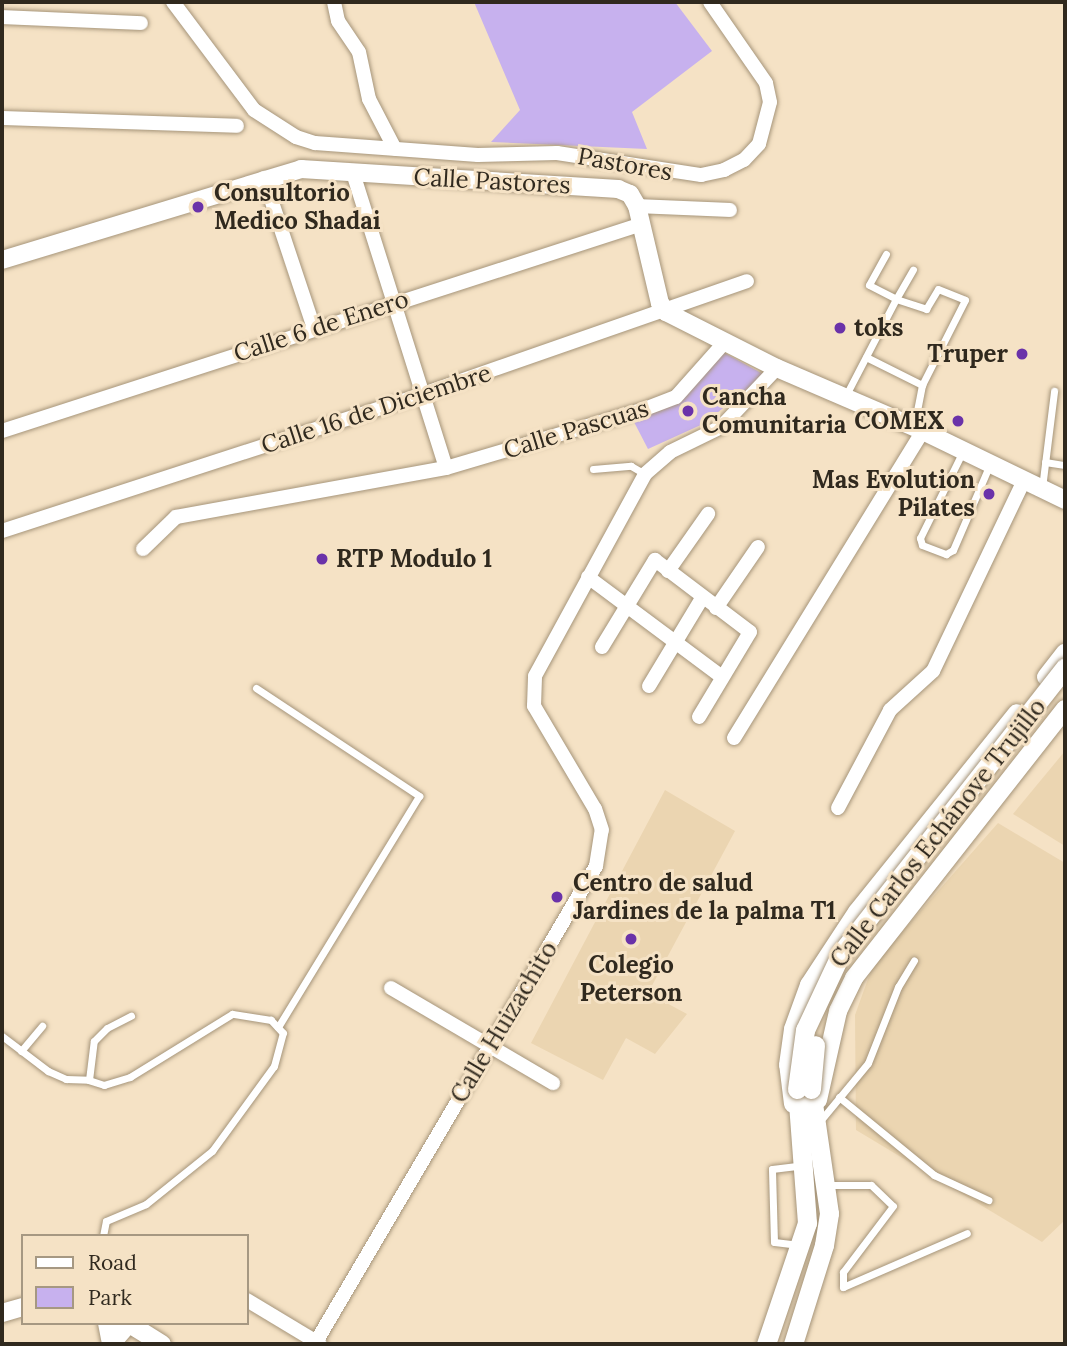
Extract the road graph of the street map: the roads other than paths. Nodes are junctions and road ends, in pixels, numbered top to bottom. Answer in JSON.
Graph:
{"nodes":[{"id":1,"x":173,"y":2,"type":"edge"},
{"id":2,"x":334,"y":2,"type":"edge"},
{"id":3,"x":710,"y":2,"type":"edge"},
{"id":4,"x":2,"y":17,"type":"edge"},
{"id":5,"x":141,"y":23,"type":"dead end"},
{"id":6,"x":2,"y":118,"type":"edge"},
{"id":7,"x":237,"y":126,"type":"dead end"},
{"id":8,"x":396,"y":149,"type":"junction"},
{"id":9,"x":353,"y":173,"type":"junction"},
{"id":10,"x":264,"y":178,"type":"junction"},
{"id":11,"x":638,"y":206,"type":"junction"},
{"id":12,"x":730,"y":210,"type":"dead end"},
{"id":13,"x":642,"y":224,"type":"junction"},
{"id":14,"x":886,"y":254,"type":"dead end"},
{"id":15,"x":2,"y":260,"type":"edge"},
{"id":16,"x":913,"y":270,"type":"dead end"},
{"id":17,"x":747,"y":281,"type":"dead end"},
{"id":18,"x":895,"y":299,"type":"junction"},
{"id":19,"x":396,"y":302,"type":"junction"},
{"id":20,"x":666,"y":312,"type":"junction"},
{"id":21,"x":314,"y":327,"type":"junction"},
{"id":22,"x":724,"y":343,"type":"junction"},
{"id":23,"x":866,"y":357,"type":"junction"},
{"id":24,"x":777,"y":368,"type":"junction"},
{"id":25,"x":922,"y":385,"type":"junction"},
{"id":26,"x":1054,"y":391,"type":"dead end"},
{"id":27,"x":423,"y":394,"type":"junction"},
{"id":28,"x":845,"y":397,"type":"junction"},
{"id":29,"x":918,"y":429,"type":"junction"},
{"id":30,"x":2,"y":431,"type":"edge"},
{"id":31,"x":963,"y":450,"type":"junction"},
{"id":32,"x":1045,"y":461,"type":"junction"},
{"id":33,"x":990,"y":464,"type":"junction"},
{"id":34,"x":1065,"y":465,"type":"edge"},
{"id":35,"x":446,"y":468,"type":"junction"},
{"id":36,"x":593,"y":469,"type":"dead end"},
{"id":37,"x":645,"y":474,"type":"junction"},
{"id":38,"x":1024,"y":480,"type":"junction"},
{"id":39,"x":1042,"y":489,"type":"junction"},
{"id":40,"x":1065,"y":500,"type":"edge"},
{"id":41,"x":708,"y":514,"type":"dead end"},
{"id":42,"x":2,"y":531,"type":"edge"},
{"id":43,"x":758,"y":547,"type":"dead end"},
{"id":44,"x":143,"y":549,"type":"dead end"},
{"id":45,"x":668,"y":571,"type":"junction"},
{"id":46,"x":587,"y":578,"type":"junction"},
{"id":47,"x":702,"y":598,"type":"junction"},
{"id":48,"x":627,"y":606,"type":"junction"},
{"id":49,"x":716,"y":608,"type":"junction"},
{"id":50,"x":676,"y":643,"type":"junction"},
{"id":51,"x":602,"y":647,"type":"dead end"},
{"id":52,"x":1065,"y":653,"type":"edge"},
{"id":53,"x":1065,"y":667,"type":"edge"},
{"id":54,"x":719,"y":682,"type":"junction"},
{"id":55,"x":649,"y":686,"type":"dead end"},
{"id":56,"x":256,"y":688,"type":"dead end"},
{"id":57,"x":1065,"y":689,"type":"edge"},
{"id":58,"x":1028,"y":699,"type":"junction"},
{"id":59,"x":1065,"y":708,"type":"edge"},
{"id":60,"x":699,"y":717,"type":"dead end"},
{"id":61,"x":734,"y":738,"type":"dead end"},
{"id":62,"x":942,"y":807,"type":"junction"},
{"id":63,"x":838,"y":808,"type":"dead end"},
{"id":64,"x":972,"y":826,"type":"junction"},
{"id":65,"x":896,"y":864,"type":"junction"},
{"id":66,"x":924,"y":885,"type":"junction"},
{"id":67,"x":914,"y":960,"type":"dead end"},
{"id":68,"x":391,"y":988,"type":"dead end"},
{"id":69,"x":131,"y":1016,"type":"dead end"},
{"id":70,"x":42,"y":1026,"type":"dead end"},
{"id":71,"x":278,"y":1027,"type":"junction"},
{"id":72,"x":2,"y":1037,"type":"edge"},
{"id":73,"x":490,"y":1046,"type":"junction"},
{"id":74,"x":21,"y":1051,"type":"junction"},
{"id":75,"x":89,"y":1080,"type":"junction"},
{"id":76,"x":553,"y":1083,"type":"dead end"},
{"id":77,"x":804,"y":1089,"type":"junction"},
{"id":78,"x":839,"y":1097,"type":"junction"},
{"id":79,"x":811,"y":1123,"type":"junction"},
{"id":80,"x":804,"y":1164,"type":"junction"},
{"id":81,"x":827,"y":1185,"type":"junction"},
{"id":82,"x":988,"y":1200,"type":"dead end"},
{"id":83,"x":967,"y":1233,"type":"dead end"},
{"id":84,"x":103,"y":1234,"type":"edge"},
{"id":85,"x":803,"y":1246,"type":"junction"},
{"id":86,"x":248,"y":1301,"type":"edge"},
{"id":87,"x":107,"y":1325,"type":"edge"},
{"id":88,"x":127,"y":1325,"type":"edge"},
{"id":89,"x":132,"y":1325,"type":"edge"},
{"id":90,"x":318,"y":1343,"type":"edge"},
{"id":91,"x":111,"y":1344,"type":"edge"},
{"id":92,"x":162,"y":1344,"type":"edge"},
{"id":93,"x":766,"y":1344,"type":"edge"},
{"id":94,"x":793,"y":1344,"type":"edge"}],
"edges":[{"from":1,"to":8,"type":"street","name":"Pastores"},
{"from":2,"to":8,"type":"street"},
{"from":3,"to":8,"type":"street","name":"Pastores"},
{"from":4,"to":5,"type":"street"},
{"from":6,"to":7,"type":"street"},
{"from":9,"to":10,"type":"street","name":"Calle Pastores"},
{"from":9,"to":11,"type":"street","name":"Calle Pastores"},
{"from":9,"to":19,"type":"street"},
{"from":10,"to":15,"type":"street","name":"Calle Pastores"},
{"from":10,"to":21,"type":"street"},
{"from":11,"to":12,"type":"street"},
{"from":11,"to":13,"type":"street"},
{"from":13,"to":19,"type":"street","name":"Calle 6 de Enero"},
{"from":13,"to":20,"type":"street"},
{"from":14,"to":18,"type":"lane"},
{"from":16,"to":18,"type":"lane"},
{"from":17,"to":20,"type":"street","name":"Calle 16 de Diciembre"},
{"from":18,"to":23,"type":"lane"},
{"from":18,"to":25,"type":"lane"},
{"from":19,"to":21,"type":"street","name":"Calle 6 de Enero"},
{"from":19,"to":27,"type":"street"},
{"from":20,"to":22,"type":"street"},
{"from":20,"to":27,"type":"street","name":"Calle 16 de Diciembre"},
{"from":21,"to":30,"type":"street","name":"Calle 6 de Enero"},
{"from":22,"to":24,"type":"street"},
{"from":22,"to":35,"type":"street","name":"Calle Pascuas"},
{"from":23,"to":25,"type":"lane"},
{"from":23,"to":28,"type":"lane"},
{"from":24,"to":28,"type":"street"},
{"from":24,"to":37,"type":"street","name":"Calle Huizachito"},
{"from":25,"to":29,"type":"lane"},
{"from":26,"to":32,"type":"lane"},
{"from":27,"to":35,"type":"street"},
{"from":27,"to":42,"type":"street","name":"Calle 16 de Diciembre"},
{"from":28,"to":29,"type":"street"},
{"from":29,"to":31,"type":"street"},
{"from":29,"to":61,"type":"street"},
{"from":31,"to":33,"type":"street"},
{"from":31,"to":33,"type":"lane"},
{"from":32,"to":34,"type":"lane"},
{"from":32,"to":39,"type":"lane"},
{"from":33,"to":38,"type":"street"},
{"from":35,"to":44,"type":"street","name":"Calle Pascuas"},
{"from":36,"to":37,"type":"lane"},
{"from":37,"to":46,"type":"street","name":"Calle Huizachito"},
{"from":38,"to":39,"type":"street"},
{"from":38,"to":63,"type":"street"},
{"from":39,"to":40,"type":"street"},
{"from":41,"to":45,"type":"street"},
{"from":43,"to":49,"type":"street"},
{"from":45,"to":47,"type":"street"},
{"from":45,"to":48,"type":"street"},
{"from":46,"to":48,"type":"street"},
{"from":46,"to":73,"type":"street","name":"Calle Huizachito"},
{"from":47,"to":49,"type":"street"},
{"from":47,"to":50,"type":"street"},
{"from":48,"to":50,"type":"street"},
{"from":48,"to":51,"type":"street"},
{"from":49,"to":54,"type":"street"},
{"from":50,"to":54,"type":"street"},
{"from":50,"to":55,"type":"street"},
{"from":52,"to":58,"type":"street","name":"Calle Carlos Echánove Trujillo"},
{"from":53,"to":77,"type":"main road","name":"Calle Carlos Echánove Trujillo","bridge":true},
{"from":54,"to":60,"type":"street"},
{"from":56,"to":71,"type":"lane"},
{"from":57,"to":77,"type":"main road","name":"Calle Carlos Echánove Trujillo","bridge":true},
{"from":58,"to":59,"type":"lane"},
{"from":58,"to":62,"type":"street","name":"Calle Carlos Echánove Trujillo"},
{"from":59,"to":64,"type":"street","name":"Calle Carlos Echánove Trujillo"},
{"from":62,"to":64,"type":"street"},
{"from":62,"to":65,"type":"street","name":"Calle Carlos Echánove Trujillo"},
{"from":64,"to":66,"type":"street","name":"Calle Carlos Echánove Trujillo"},
{"from":65,"to":66,"type":"street"},
{"from":65,"to":79,"type":"street","name":"Calle Carlos Echánove Trujillo"},
{"from":66,"to":79,"type":"street","name":"Calle Carlos Echánove Trujillo"},
{"from":67,"to":78,"type":"lane"},
{"from":68,"to":73,"type":"street"},
{"from":69,"to":75,"type":"lane"},
{"from":70,"to":74,"type":"lane"},
{"from":71,"to":75,"type":"lane"},
{"from":71,"to":84,"type":"lane"},
{"from":72,"to":74,"type":"lane"},
{"from":73,"to":76,"type":"street"},
{"from":73,"to":90,"type":"street","name":"Calle Huizachito"},
{"from":74,"to":75,"type":"lane"},
{"from":77,"to":79,"type":"main road","name":"Calle Carlos Echánove Trujillo"},
{"from":78,"to":79,"type":"lane"},
{"from":78,"to":82,"type":"lane"},
{"from":79,"to":80,"type":"main road","name":"Calle Carlos Echánove Trujillo"},
{"from":79,"to":81,"type":"main road","name":"Calle Carlos Echánove Trujillo"},
{"from":80,"to":85,"type":"main road","name":"Calle Carlos Echánove Trujillo"},
{"from":80,"to":85,"type":"lane"},
{"from":81,"to":83,"type":"lane"},
{"from":81,"to":94,"type":"main road","name":"Calle Carlos Echánove Trujillo"},
{"from":85,"to":93,"type":"main road","name":"Calle Carlos Echánove Trujillo"},
{"from":86,"to":90,"type":"street"},
{"from":87,"to":91,"type":"street"},
{"from":88,"to":91,"type":"street"},
{"from":89,"to":92,"type":"street"}]}
